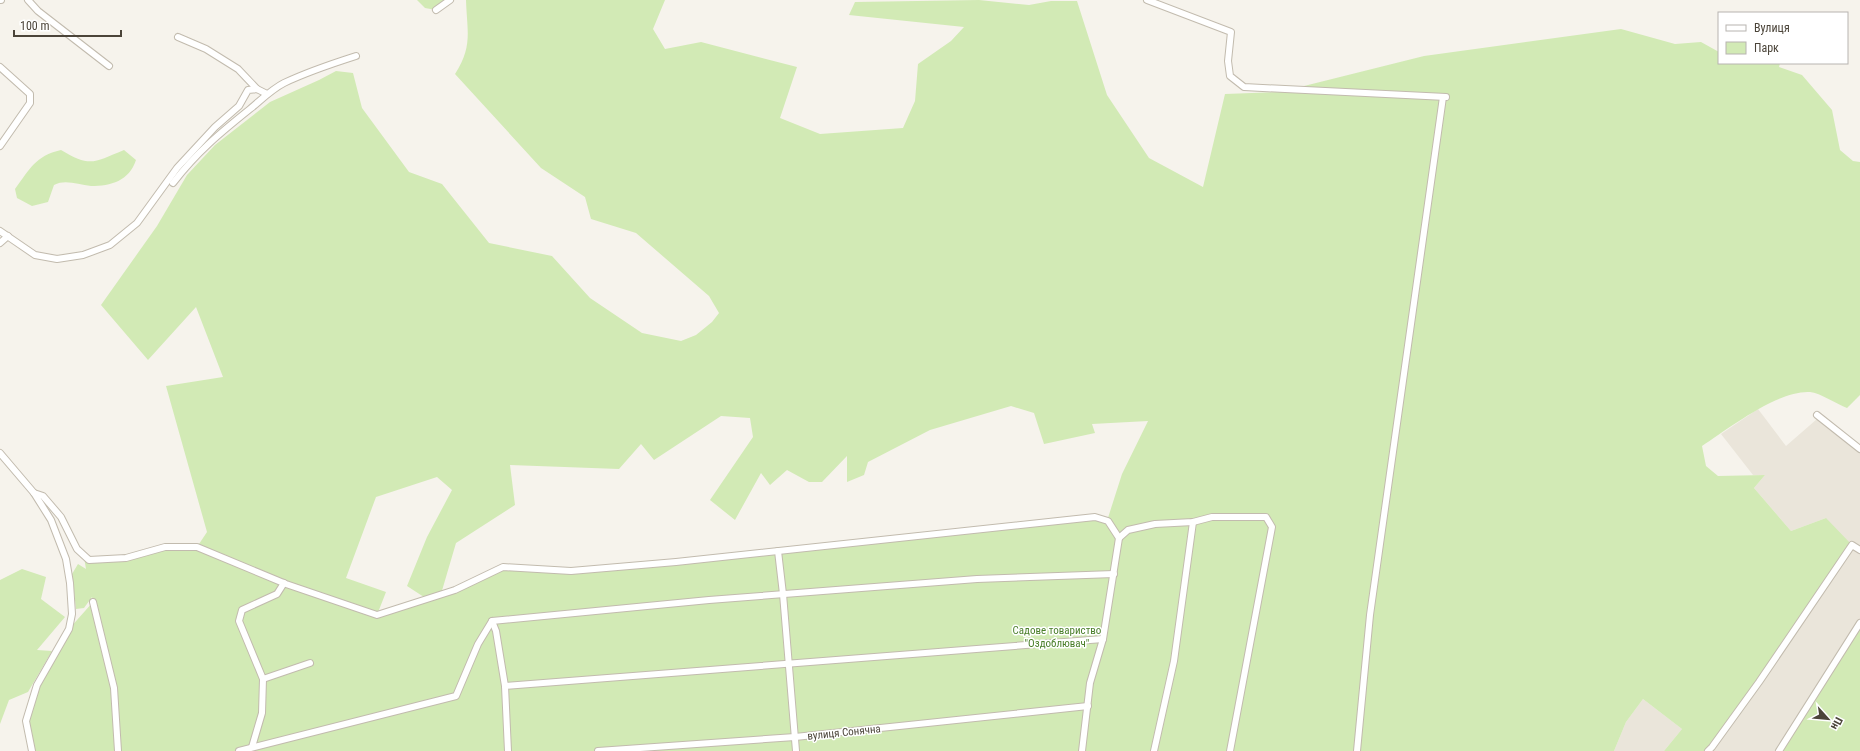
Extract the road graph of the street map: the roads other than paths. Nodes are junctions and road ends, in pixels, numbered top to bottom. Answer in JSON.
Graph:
{"nodes":[{"id":1,"x":28,"y":0,"type":"edge"},
{"id":2,"x":450,"y":0,"type":"edge"},
{"id":3,"x":1146,"y":0,"type":"edge"},
{"id":4,"x":436,"y":10,"type":"dead end"},
{"id":5,"x":178,"y":37,"type":"dead end"},
{"id":6,"x":356,"y":56,"type":"dead end"},
{"id":7,"x":109,"y":66,"type":"dead end"},
{"id":8,"x":0,"y":67,"type":"edge"},
{"id":9,"x":257,"y":89,"type":"junction"},
{"id":10,"x":267,"y":94,"type":"junction"},
{"id":11,"x":0,"y":146,"type":"edge"},
{"id":12,"x":174,"y":183,"type":"dead end"},
{"id":13,"x":0,"y":231,"type":"edge"},
{"id":14,"x":8,"y":236,"type":"junction"},
{"id":15,"x":0,"y":243,"type":"edge"},
{"id":16,"x":1817,"y":415,"type":"dead end"},
{"id":17,"x":1860,"y":449,"type":"edge"},
{"id":18,"x":0,"y":453,"type":"edge"},
{"id":19,"x":34,"y":493,"type":"junction"},
{"id":20,"x":1193,"y":522,"type":"junction"},
{"id":21,"x":1119,"y":538,"type":"junction"},
{"id":22,"x":1860,"y":550,"type":"edge"},
{"id":23,"x":778,"y":551,"type":"junction"},
{"id":24,"x":1114,"y":574,"type":"junction"},
{"id":25,"x":284,"y":583,"type":"junction"},
{"id":26,"x":784,"y":594,"type":"junction"},
{"id":27,"x":93,"y":602,"type":"dead end"},
{"id":28,"x":492,"y":621,"type":"junction"},
{"id":29,"x":1860,"y":623,"type":"edge"},
{"id":30,"x":1103,"y":639,"type":"junction"},
{"id":31,"x":310,"y":663,"type":"dead end"},
{"id":32,"x":789,"y":664,"type":"junction"},
{"id":33,"x":262,"y":679,"type":"junction"},
{"id":34,"x":505,"y":686,"type":"junction"},
{"id":35,"x":1088,"y":706,"type":"junction"},
{"id":36,"x":795,"y":737,"type":"junction"},
{"id":37,"x":252,"y":747,"type":"junction"},
{"id":38,"x":32,"y":751,"type":"edge"},
{"id":39,"x":118,"y":751,"type":"edge"},
{"id":40,"x":240,"y":751,"type":"edge"},
{"id":41,"x":508,"y":751,"type":"edge"},
{"id":42,"x":598,"y":751,"type":"edge"},
{"id":43,"x":796,"y":751,"type":"edge"},
{"id":44,"x":1082,"y":751,"type":"edge"},
{"id":45,"x":1154,"y":751,"type":"edge"},
{"id":46,"x":1230,"y":751,"type":"edge"},
{"id":47,"x":1356,"y":751,"type":"edge"},
{"id":48,"x":1708,"y":751,"type":"edge"},
{"id":49,"x":1779,"y":751,"type":"edge"}],
"edges":[{"from":1,"to":7,"type":"street"},
{"from":2,"to":4,"type":"street"},
{"from":3,"to":47,"type":"street"},
{"from":5,"to":9,"type":"street"},
{"from":6,"to":10,"type":"street"},
{"from":8,"to":11,"type":"street"},
{"from":9,"to":10,"type":"street"},
{"from":9,"to":14,"type":"street"},
{"from":10,"to":12,"type":"street"},
{"from":13,"to":14,"type":"street"},
{"from":14,"to":15,"type":"street"},
{"from":16,"to":17,"type":"street"},
{"from":18,"to":19,"type":"street"},
{"from":19,"to":25,"type":"street"},
{"from":19,"to":38,"type":"street"},
{"from":20,"to":21,"type":"street"},
{"from":20,"to":45,"type":"street"},
{"from":20,"to":46,"type":"street"},
{"from":21,"to":23,"type":"street"},
{"from":21,"to":24,"type":"street"},
{"from":22,"to":48,"type":"street"},
{"from":23,"to":25,"type":"street"},
{"from":23,"to":26,"type":"street"},
{"from":24,"to":26,"type":"street"},
{"from":24,"to":30,"type":"street"},
{"from":25,"to":33,"type":"street"},
{"from":26,"to":28,"type":"street"},
{"from":26,"to":32,"type":"street"},
{"from":27,"to":39,"type":"street"},
{"from":28,"to":34,"type":"street"},
{"from":28,"to":37,"type":"street"},
{"from":29,"to":49,"type":"street"},
{"from":30,"to":32,"type":"street"},
{"from":30,"to":35,"type":"street"},
{"from":31,"to":33,"type":"street"},
{"from":32,"to":34,"type":"street"},
{"from":32,"to":36,"type":"street"},
{"from":33,"to":37,"type":"street"},
{"from":34,"to":41,"type":"street"},
{"from":35,"to":36,"type":"street","name":"вулиця Сонячна"},
{"from":35,"to":44,"type":"street"},
{"from":36,"to":42,"type":"street","name":"вулиця Сонячна"},
{"from":36,"to":43,"type":"street"},
{"from":37,"to":40,"type":"street"}]}
